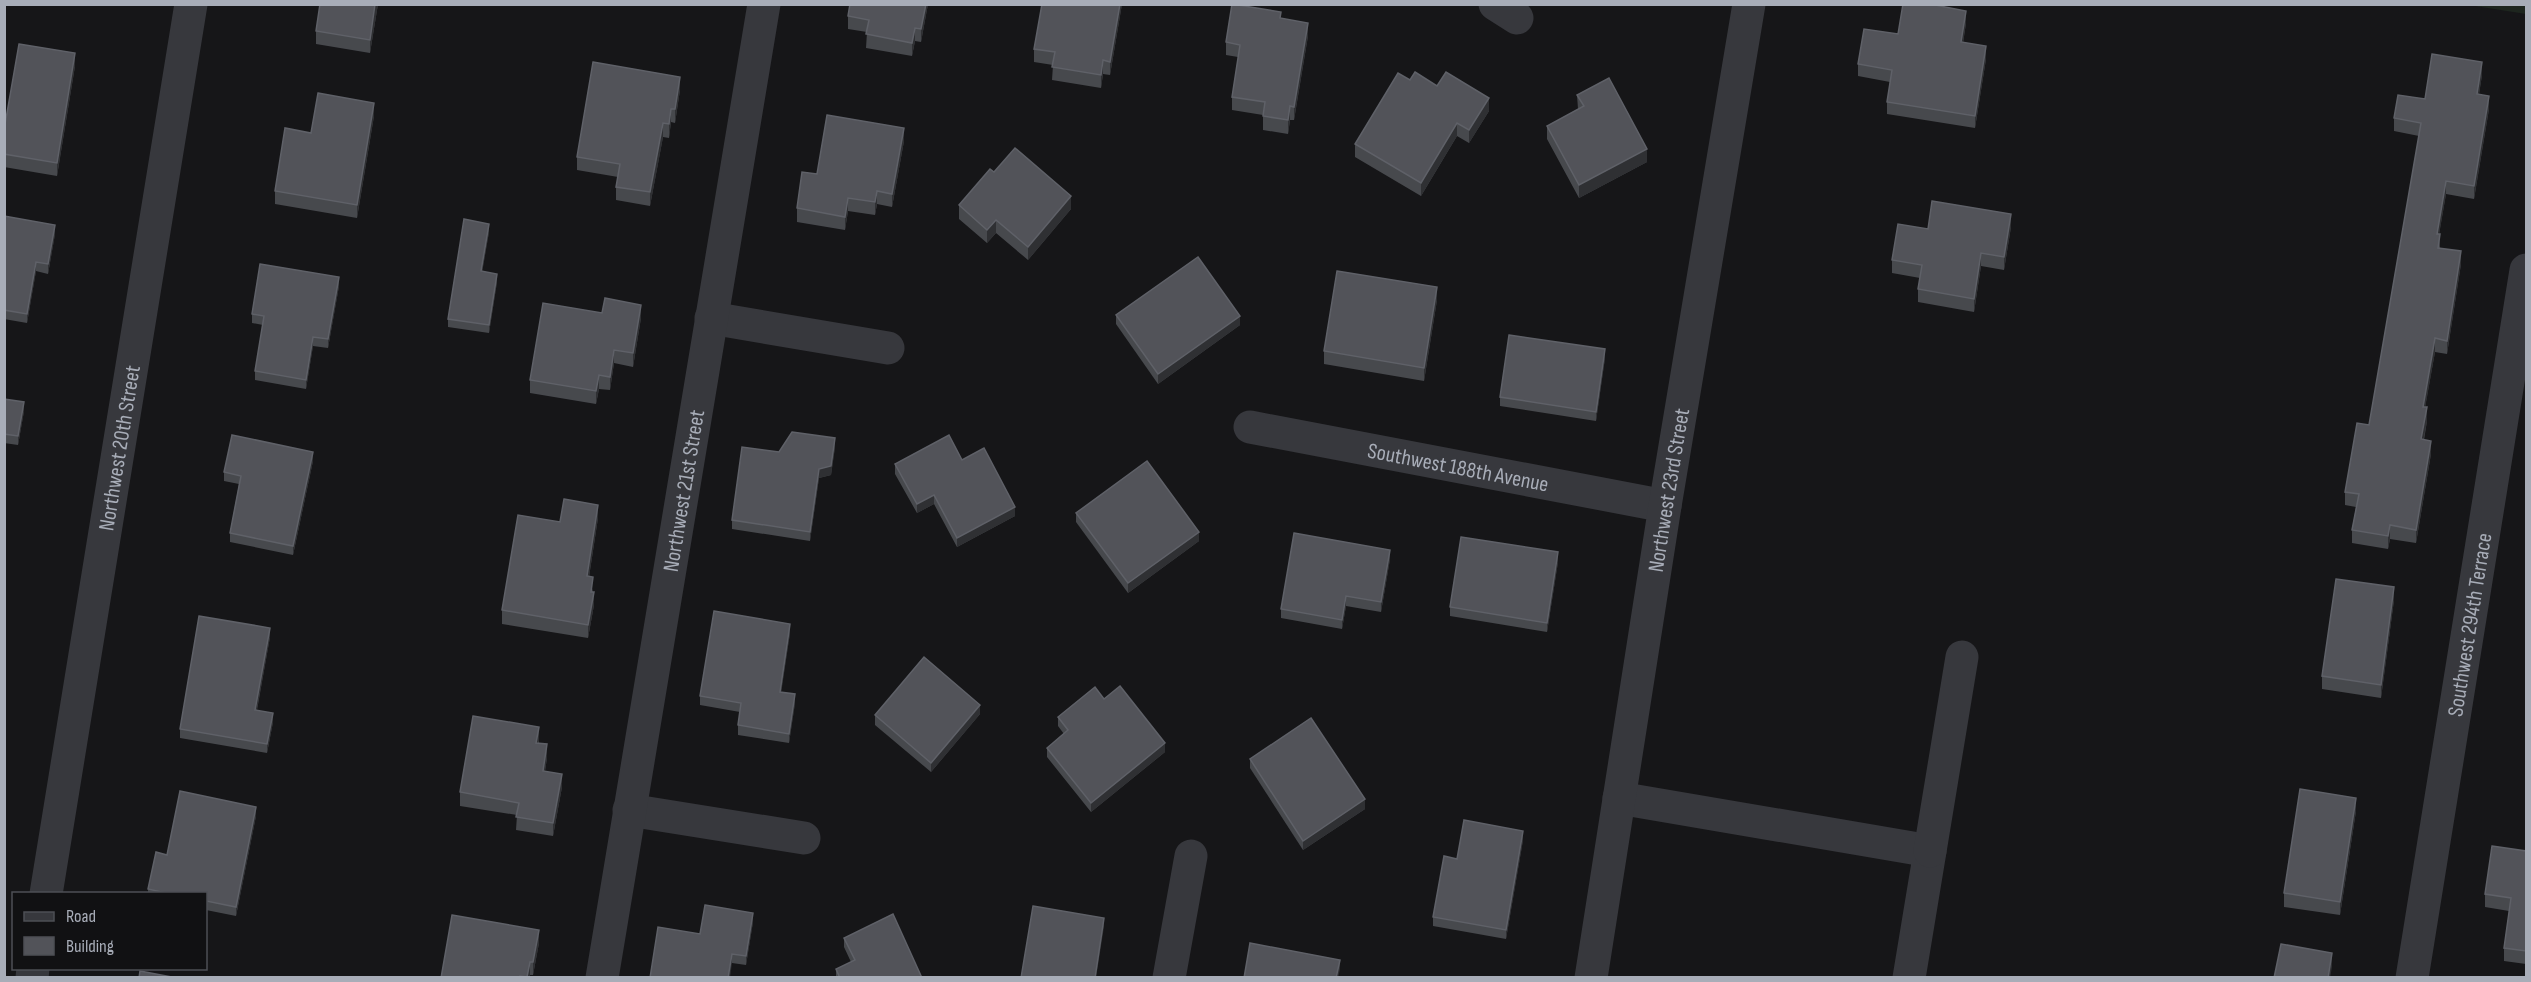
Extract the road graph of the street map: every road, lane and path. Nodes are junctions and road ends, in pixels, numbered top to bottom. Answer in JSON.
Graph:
{"nodes":[{"id":1,"x":191,"y":4,"type":"edge"},
{"id":2,"x":764,"y":4,"type":"edge"},
{"id":3,"x":1749,"y":4,"type":"edge"},
{"id":4,"x":2526,"y":270,"type":"edge"},
{"id":5,"x":711,"y":318,"type":"junction"},
{"id":6,"x":888,"y":348,"type":"dead end"},
{"id":7,"x":1250,"y":427,"type":"dead end"},
{"id":8,"x":1665,"y":506,"type":"junction"},
{"id":9,"x":1962,"y":657,"type":"dead end"},
{"id":10,"x":1619,"y":798,"type":"junction"},
{"id":11,"x":629,"y":810,"type":"junction"},
{"id":12,"x":804,"y":838,"type":"dead end"},
{"id":13,"x":1930,"y":851,"type":"junction"},
{"id":14,"x":1191,"y":856,"type":"dead end"},
{"id":15,"x":46,"y":892,"type":"edge"},
{"id":16,"x":602,"y":978,"type":"edge"},
{"id":17,"x":1169,"y":978,"type":"edge"},
{"id":18,"x":1591,"y":978,"type":"edge"},
{"id":19,"x":1909,"y":978,"type":"edge"},
{"id":20,"x":2412,"y":978,"type":"edge"}],
"edges":[{"from":1,"to":15,"type":"street","name":"Northwest 20th Street"},
{"from":2,"to":5,"type":"street","name":"Northwest 21st Street"},
{"from":3,"to":8,"type":"street","name":"Northwest 23rd Street"},
{"from":4,"to":20,"type":"street","name":"Southwest 294th Terrace"},
{"from":5,"to":6,"type":"street"},
{"from":5,"to":11,"type":"street","name":"Northwest 21st Street"},
{"from":7,"to":8,"type":"street","name":"Southwest 188th Avenue"},
{"from":8,"to":10,"type":"street","name":"Northwest 23rd Street"},
{"from":9,"to":13,"type":"street"},
{"from":10,"to":13,"type":"street"},
{"from":10,"to":18,"type":"street","name":"Northwest 23rd Street"},
{"from":11,"to":12,"type":"street"},
{"from":11,"to":16,"type":"street","name":"Northwest 21st Street"},
{"from":13,"to":19,"type":"street"},
{"from":14,"to":17,"type":"street"}]}
